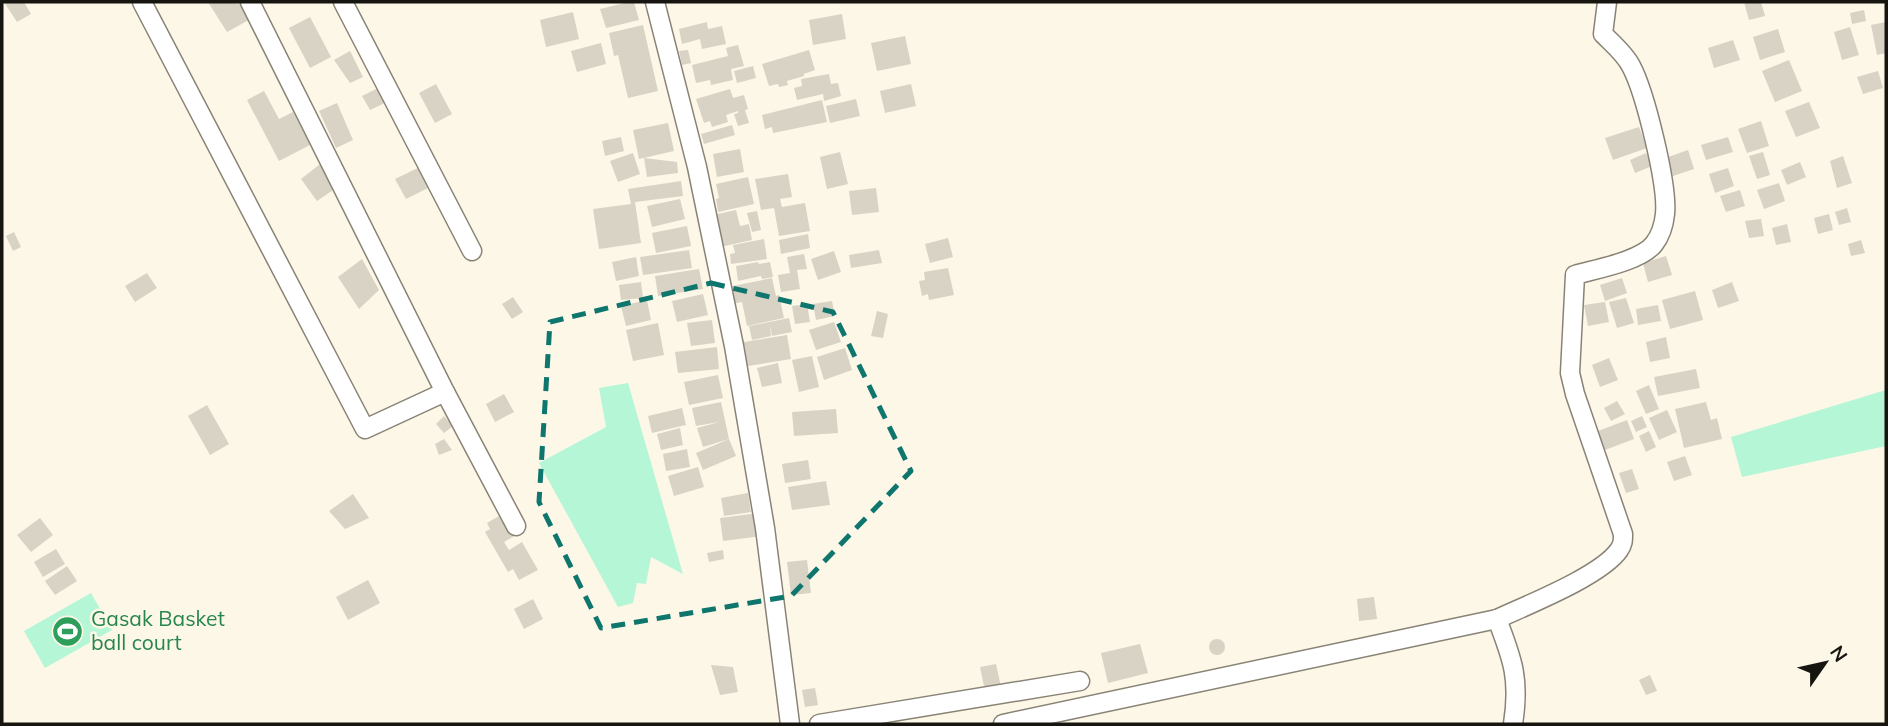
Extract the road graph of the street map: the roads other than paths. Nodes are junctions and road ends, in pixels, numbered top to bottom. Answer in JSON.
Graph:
{"nodes":[{"id":1,"x":142,"y":2,"type":"edge"},
{"id":2,"x":250,"y":2,"type":"edge"},
{"id":3,"x":343,"y":2,"type":"edge"},
{"id":4,"x":655,"y":2,"type":"edge"},
{"id":5,"x":1608,"y":2,"type":"edge"},
{"id":6,"x":472,"y":251,"type":"dead end"},
{"id":7,"x":444,"y":392,"type":"junction"},
{"id":8,"x":516,"y":526,"type":"dead end"},
{"id":9,"x":1497,"y":619,"type":"junction"},
{"id":10,"x":1080,"y":681,"type":"dead end"},
{"id":11,"x":790,"y":724,"type":"edge"},
{"id":12,"x":819,"y":724,"type":"edge"},
{"id":13,"x":1003,"y":724,"type":"edge"},
{"id":14,"x":1513,"y":724,"type":"edge"}],
"edges":[{"from":1,"to":7,"type":"street"},
{"from":2,"to":7,"type":"street"},
{"from":3,"to":6,"type":"street"},
{"from":4,"to":11,"type":"street"},
{"from":5,"to":9,"type":"street"},
{"from":7,"to":8,"type":"street"},
{"from":9,"to":13,"type":"street"},
{"from":9,"to":14,"type":"street"},
{"from":10,"to":12,"type":"street"}]}
